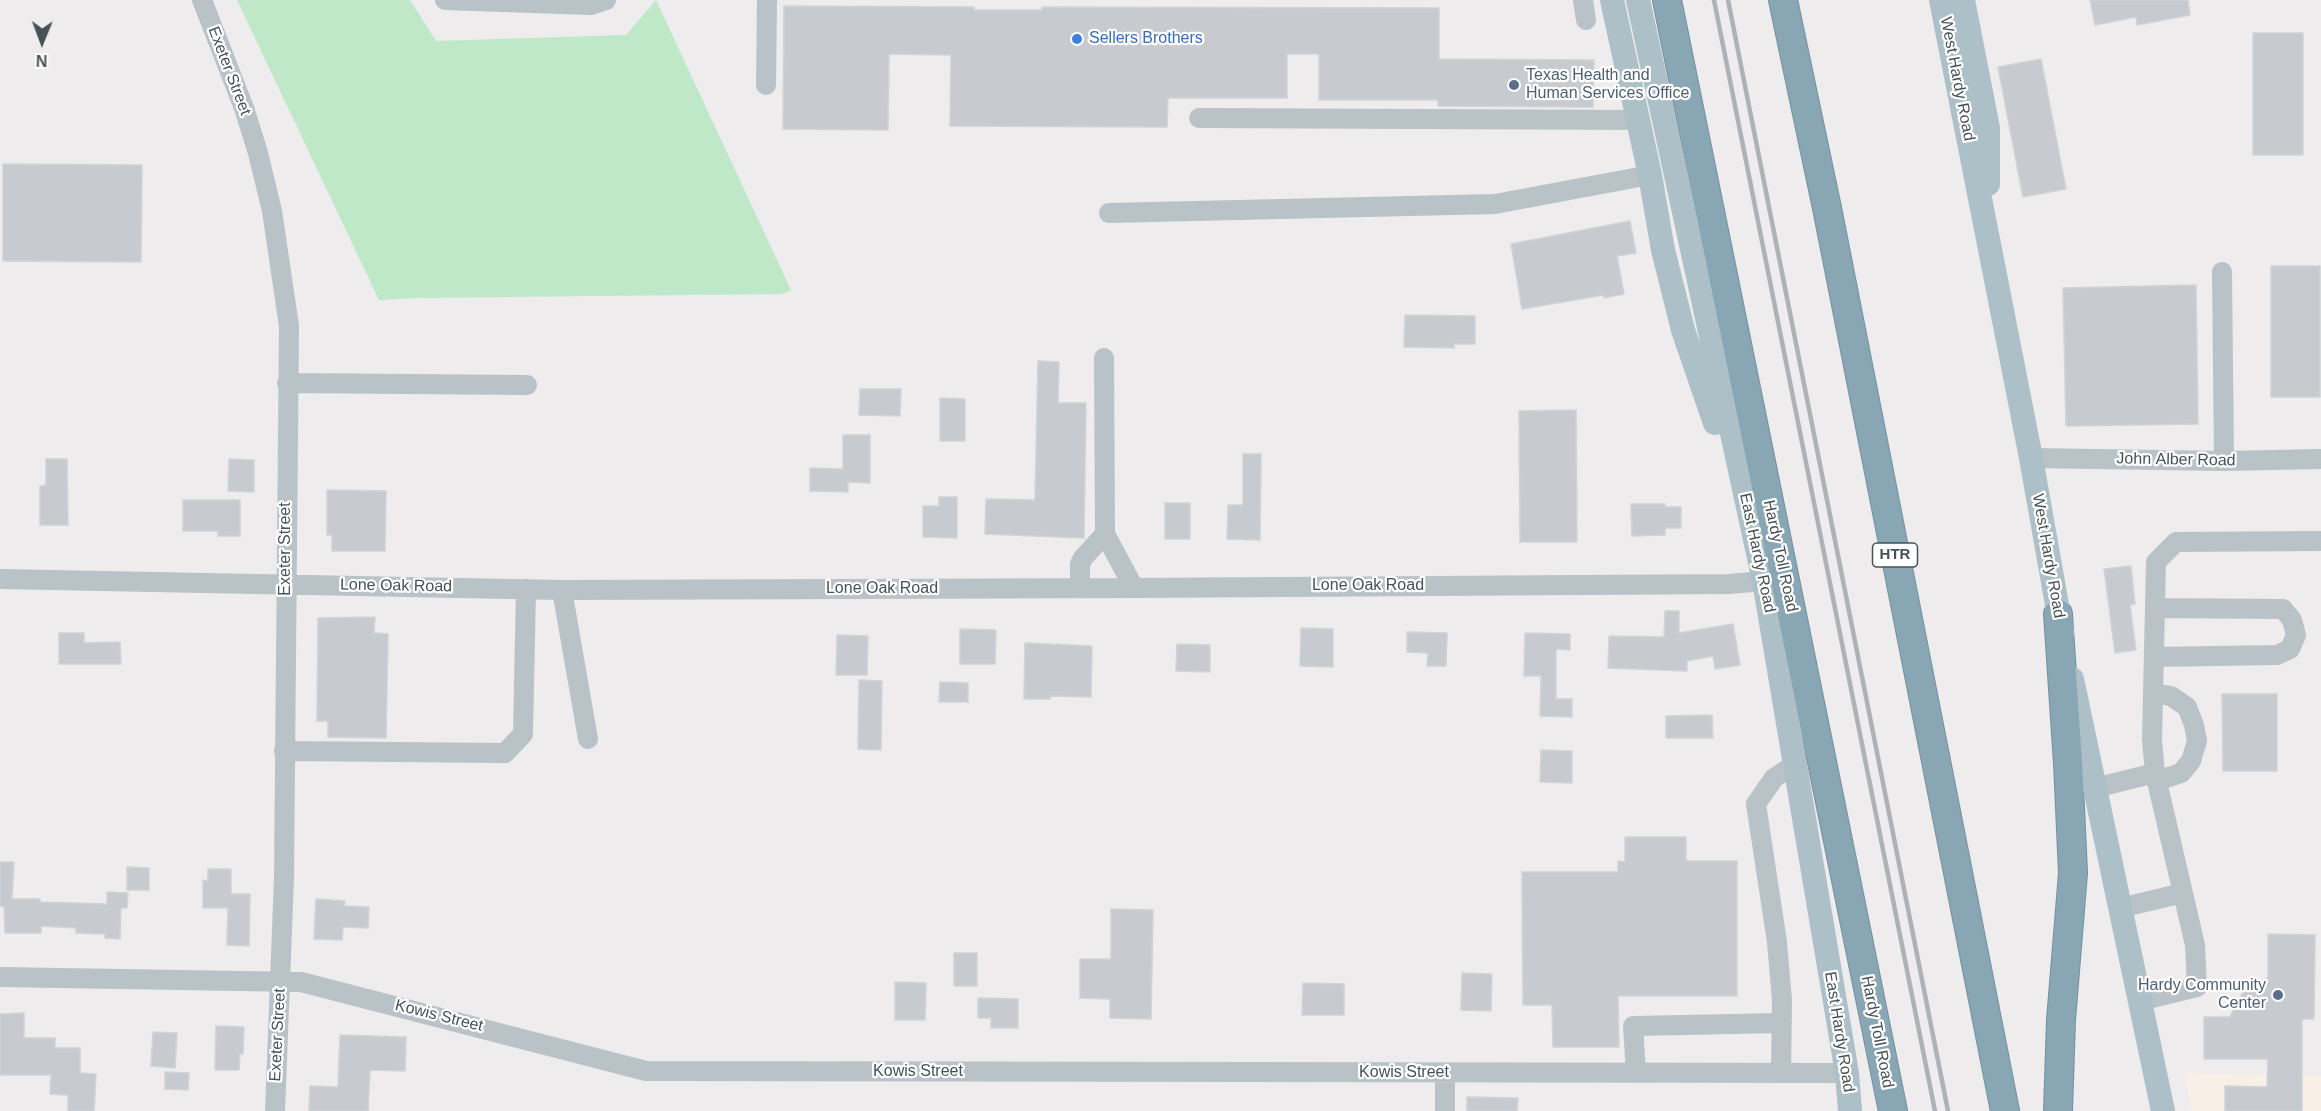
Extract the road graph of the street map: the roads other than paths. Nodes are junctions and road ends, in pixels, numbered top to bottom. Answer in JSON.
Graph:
{"nodes":[{"id":1,"x":202,"y":0,"type":"edge"},
{"id":2,"x":445,"y":0,"type":"edge"},
{"id":3,"x":606,"y":0,"type":"edge"},
{"id":4,"x":767,"y":0,"type":"edge"},
{"id":5,"x":1583,"y":0,"type":"edge"},
{"id":6,"x":1612,"y":0,"type":"edge"},
{"id":7,"x":1667,"y":0,"type":"edge"},
{"id":8,"x":1783,"y":0,"type":"edge"},
{"id":9,"x":1941,"y":0,"type":"edge"},
{"id":10,"x":1963,"y":0,"type":"edge"},
{"id":11,"x":1638,"y":1,"type":"edge"},
{"id":12,"x":1586,"y":20,"type":"dead end"},
{"id":13,"x":766,"y":85,"type":"dead end"},
{"id":14,"x":1199,"y":118,"type":"dead end"},
{"id":15,"x":1638,"y":120,"type":"junction"},
{"id":16,"x":1650,"y":175,"type":"junction"},
{"id":17,"x":1109,"y":213,"type":"dead end"},
{"id":18,"x":1988,"y":246,"type":"junction"},
{"id":19,"x":2222,"y":272,"type":"dead end"},
{"id":20,"x":1104,"y":358,"type":"dead end"},
{"id":21,"x":287,"y":383,"type":"junction"},
{"id":22,"x":527,"y":385,"type":"dead end"},
{"id":23,"x":2031,"y":458,"type":"junction"},
{"id":24,"x":2321,"y":459,"type":"edge"},
{"id":25,"x":2224,"y":461,"type":"junction"},
{"id":26,"x":1105,"y":534,"type":"junction"},
{"id":27,"x":2321,"y":541,"type":"edge"},
{"id":28,"x":0,"y":579,"type":"edge"},
{"id":29,"x":1764,"y":581,"type":"junction"},
{"id":30,"x":286,"y":584,"type":"junction"},
{"id":31,"x":1080,"y":588,"type":"junction"},
{"id":32,"x":1134,"y":588,"type":"junction"},
{"id":33,"x":526,"y":589,"type":"junction"},
{"id":34,"x":562,"y":590,"type":"junction"},
{"id":35,"x":2155,"y":608,"type":"junction"},
{"id":36,"x":2058,"y":614,"type":"junction"},
{"id":37,"x":2154,"y":657,"type":"junction"},
{"id":38,"x":2153,"y":693,"type":"junction"},
{"id":39,"x":588,"y":739,"type":"dead end"},
{"id":40,"x":284,"y":751,"type":"junction"},
{"id":41,"x":1794,"y":764,"type":"junction"},
{"id":42,"x":2156,"y":777,"type":"junction"},
{"id":43,"x":2095,"y":788,"type":"junction"},
{"id":44,"x":2183,"y":893,"type":"junction"},
{"id":45,"x":2120,"y":908,"type":"junction"},
{"id":46,"x":0,"y":977,"type":"edge"},
{"id":47,"x":280,"y":981,"type":"junction"},
{"id":48,"x":2140,"y":1001,"type":"junction"},
{"id":49,"x":1782,"y":1023,"type":"junction"},
{"id":50,"x":1445,"y":1073,"type":"junction"},
{"id":51,"x":1636,"y":1073,"type":"junction"},
{"id":52,"x":1781,"y":1073,"type":"junction"},
{"id":53,"x":1847,"y":1073,"type":"junction"},
{"id":54,"x":275,"y":1111,"type":"edge"},
{"id":55,"x":1445,"y":1111,"type":"edge"},
{"id":56,"x":1850,"y":1111,"type":"edge"},
{"id":57,"x":1893,"y":1111,"type":"edge"},
{"id":58,"x":2005,"y":1111,"type":"edge"},
{"id":59,"x":2058,"y":1111,"type":"edge"},
{"id":60,"x":2163,"y":1111,"type":"edge"}],
"edges":[{"from":1,"to":21,"type":"street","name":"Exeter Street"},
{"from":2,"to":3,"type":"street"},
{"from":4,"to":13,"type":"street"},
{"from":5,"to":12,"type":"street"},
{"from":6,"to":15,"type":"main road"},
{"from":7,"to":57,"type":"highway","name":"Hardy Toll Road"},
{"from":8,"to":58,"type":"highway","number":"HTR"},
{"from":9,"to":18,"type":"main road","name":"West Hardy Road"},
{"from":10,"to":18,"type":"main road"},
{"from":11,"to":29,"type":"main road","name":"East Hardy Road"},
{"from":14,"to":15,"type":"street"},
{"from":15,"to":16,"type":"main road"},
{"from":16,"to":17,"type":"street"},
{"from":16,"to":29,"type":"main road"},
{"from":18,"to":23,"type":"main road","name":"West Hardy Road"},
{"from":19,"to":25,"type":"street"},
{"from":20,"to":26,"type":"street"},
{"from":21,"to":22,"type":"street"},
{"from":21,"to":30,"type":"street","name":"Exeter Street"},
{"from":23,"to":25,"type":"street","name":"John Alber Road"},
{"from":23,"to":36,"type":"main road","name":"West Hardy Road"},
{"from":24,"to":25,"type":"street","name":"John Alber Road"},
{"from":26,"to":31,"type":"street"},
{"from":26,"to":32,"type":"street"},
{"from":27,"to":35,"type":"street"},
{"from":28,"to":30,"type":"street","name":"Lone Oak Road"},
{"from":29,"to":32,"type":"street","name":"Lone Oak Road"},
{"from":29,"to":41,"type":"main road","name":"East Hardy Road"},
{"from":30,"to":33,"type":"street","name":"Lone Oak Road"},
{"from":30,"to":40,"type":"street","name":"Exeter Street"},
{"from":31,"to":32,"type":"street","name":"Lone Oak Road"},
{"from":31,"to":34,"type":"street","name":"Lone Oak Road"},
{"from":33,"to":34,"type":"street","name":"Lone Oak Road"},
{"from":33,"to":40,"type":"street"},
{"from":34,"to":39,"type":"street"},
{"from":35,"to":37,"type":"street"},
{"from":35,"to":37,"type":"street"},
{"from":36,"to":43,"type":"main road","name":"West Hardy Road"},
{"from":36,"to":59,"type":"highway"},
{"from":37,"to":38,"type":"street"},
{"from":38,"to":42,"type":"street"},
{"from":38,"to":42,"type":"street"},
{"from":40,"to":47,"type":"street","name":"Exeter Street"},
{"from":41,"to":49,"type":"street"},
{"from":41,"to":53,"type":"main road","name":"East Hardy Road"},
{"from":42,"to":43,"type":"street"},
{"from":42,"to":44,"type":"street"},
{"from":43,"to":45,"type":"main road","name":"West Hardy Road"},
{"from":44,"to":45,"type":"street"},
{"from":44,"to":48,"type":"street"},
{"from":45,"to":48,"type":"main road","name":"West Hardy Road"},
{"from":46,"to":47,"type":"street","name":"Kowis Street"},
{"from":47,"to":50,"type":"street","name":"Kowis Street"},
{"from":47,"to":54,"type":"street","name":"Exeter Street"},
{"from":48,"to":60,"type":"main road","name":"West Hardy Road"},
{"from":49,"to":51,"type":"street"},
{"from":49,"to":52,"type":"street"},
{"from":50,"to":51,"type":"street","name":"Kowis Street"},
{"from":50,"to":55,"type":"street"},
{"from":51,"to":52,"type":"street","name":"Kowis Street"},
{"from":52,"to":53,"type":"street","name":"Kowis Street"},
{"from":53,"to":56,"type":"main road","name":"East Hardy Road"}]}
